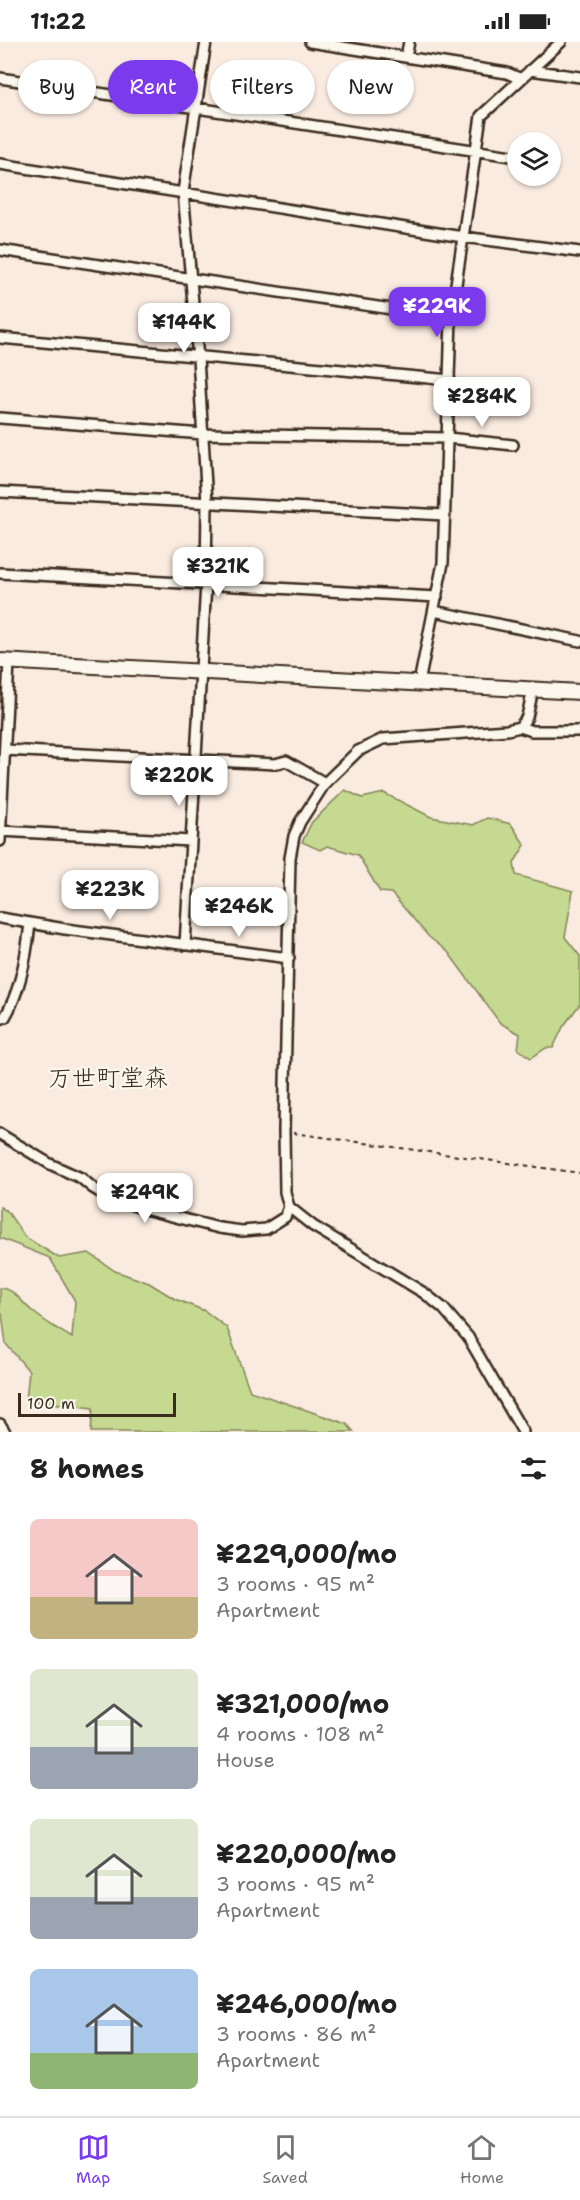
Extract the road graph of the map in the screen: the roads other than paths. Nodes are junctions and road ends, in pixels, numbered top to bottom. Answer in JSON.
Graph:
{"nodes":[{"id":1,"x":206,"y":42,"type":"edge"},
{"id":2,"x":409,"y":42,"type":"edge"},
{"id":3,"x":561,"y":42,"type":"edge"},
{"id":4,"x":316,"y":43,"type":"edge"},
{"id":5,"x":406,"y":57,"type":"junction"},
{"id":6,"x":530,"y":70,"type":"junction"},
{"id":7,"x":580,"y":77,"type":"edge"},
{"id":8,"x":0,"y":78,"type":"edge"},
{"id":9,"x":521,"y":79,"type":"junction"},
{"id":10,"x":198,"y":90,"type":"edge"},
{"id":11,"x":108,"y":95,"type":"edge"},
{"id":12,"x":198,"y":108,"type":"edge"},
{"id":13,"x":194,"y":114,"type":"edge"},
{"id":14,"x":477,"y":151,"type":"junction"},
{"id":15,"x":507,"y":155,"type":"edge"},
{"id":16,"x":0,"y":164,"type":"edge"},
{"id":17,"x":183,"y":192,"type":"junction"},
{"id":18,"x":463,"y":237,"type":"junction"},
{"id":19,"x":0,"y":250,"type":"edge"},
{"id":20,"x":580,"y":252,"type":"edge"},
{"id":21,"x":190,"y":279,"type":"junction"},
{"id":22,"x":451,"y":318,"type":"junction"},
{"id":23,"x":0,"y":338,"type":"edge"},
{"id":24,"x":198,"y":358,"type":"junction"},
{"id":25,"x":450,"y":380,"type":"junction"},
{"id":26,"x":0,"y":418,"type":"edge"},
{"id":27,"x":203,"y":434,"type":"junction"},
{"id":28,"x":448,"y":438,"type":"junction"},
{"id":29,"x":513,"y":445,"type":"dead end"},
{"id":30,"x":0,"y":492,"type":"edge"},
{"id":31,"x":207,"y":502,"type":"junction"},
{"id":32,"x":445,"y":515,"type":"junction"},
{"id":33,"x":0,"y":573,"type":"edge"},
{"id":34,"x":206,"y":584,"type":"junction"},
{"id":35,"x":437,"y":597,"type":"junction"},
{"id":36,"x":434,"y":611,"type":"junction"},
{"id":37,"x":580,"y":641,"type":"edge"},
{"id":38,"x":4,"y":661,"type":"edge"},
{"id":39,"x":201,"y":672,"type":"junction"},
{"id":40,"x":419,"y":683,"type":"junction"},
{"id":41,"x":532,"y":689,"type":"junction"},
{"id":42,"x":580,"y":692,"type":"edge"},
{"id":43,"x":520,"y":727,"type":"junction"},
{"id":44,"x":580,"y":731,"type":"edge"},
{"id":45,"x":5,"y":750,"type":"junction"},
{"id":46,"x":195,"y":759,"type":"junction"},
{"id":47,"x":325,"y":783,"type":"junction"},
{"id":48,"x":0,"y":831,"type":"edge"},
{"id":49,"x":0,"y":841,"type":"edge"},
{"id":50,"x":191,"y":841,"type":"junction"},
{"id":51,"x":0,"y":918,"type":"edge"},
{"id":52,"x":30,"y":923,"type":"junction"},
{"id":53,"x":185,"y":945,"type":"junction"},
{"id":54,"x":289,"y":958,"type":"junction"},
{"id":55,"x":0,"y":1019,"type":"edge"},
{"id":56,"x":0,"y":1134,"type":"edge"},
{"id":57,"x":289,"y":1208,"type":"junction"},
{"id":58,"x":0,"y":1424,"type":"edge"},
{"id":59,"x":5,"y":1432,"type":"edge"},
{"id":60,"x":523,"y":1432,"type":"edge"}],
"edges":[{"from":1,"to":10,"type":"street"},
{"from":2,"to":5,"type":"street"},
{"from":3,"to":6,"type":"street"},
{"from":4,"to":5,"type":"street"},
{"from":5,"to":9,"type":"street"},
{"from":6,"to":7,"type":"street"},
{"from":6,"to":9,"type":"street"},
{"from":8,"to":11,"type":"street"},
{"from":9,"to":14,"type":"street"},
{"from":12,"to":14,"type":"street"},
{"from":13,"to":17,"type":"street"},
{"from":14,"to":15,"type":"street"},
{"from":14,"to":18,"type":"street"},
{"from":16,"to":17,"type":"street"},
{"from":17,"to":18,"type":"street"},
{"from":17,"to":21,"type":"street"},
{"from":18,"to":20,"type":"street"},
{"from":18,"to":22,"type":"street"},
{"from":19,"to":21,"type":"street"},
{"from":21,"to":22,"type":"street"},
{"from":21,"to":24,"type":"street"},
{"from":22,"to":25,"type":"street"},
{"from":23,"to":24,"type":"street"},
{"from":24,"to":25,"type":"street"},
{"from":24,"to":27,"type":"street"},
{"from":25,"to":28,"type":"street"},
{"from":26,"to":27,"type":"street"},
{"from":27,"to":28,"type":"street"},
{"from":27,"to":31,"type":"street"},
{"from":28,"to":29,"type":"street"},
{"from":28,"to":32,"type":"street"},
{"from":30,"to":31,"type":"street"},
{"from":31,"to":32,"type":"street"},
{"from":31,"to":34,"type":"street"},
{"from":32,"to":35,"type":"street"},
{"from":33,"to":34,"type":"street"},
{"from":34,"to":35,"type":"street"},
{"from":34,"to":39,"type":"street"},
{"from":35,"to":36,"type":"street"},
{"from":36,"to":37,"type":"street"},
{"from":36,"to":40,"type":"street"},
{"from":38,"to":39,"type":"street"},
{"from":38,"to":45,"type":"street"},
{"from":39,"to":40,"type":"street"},
{"from":39,"to":46,"type":"street"},
{"from":40,"to":41,"type":"street"},
{"from":41,"to":42,"type":"street"},
{"from":41,"to":43,"type":"street"},
{"from":43,"to":44,"type":"street"},
{"from":43,"to":47,"type":"street"},
{"from":45,"to":46,"type":"street"},
{"from":45,"to":48,"type":"street"},
{"from":46,"to":47,"type":"street"},
{"from":46,"to":50,"type":"street"},
{"from":47,"to":54,"type":"street"},
{"from":48,"to":49,"type":"street"},
{"from":48,"to":50,"type":"street"},
{"from":50,"to":53,"type":"street"},
{"from":51,"to":52,"type":"street"},
{"from":52,"to":53,"type":"street"},
{"from":52,"to":55,"type":"street"},
{"from":53,"to":54,"type":"street"},
{"from":54,"to":57,"type":"street"},
{"from":56,"to":57,"type":"street"},
{"from":57,"to":60,"type":"street"},
{"from":58,"to":59,"type":"street"}]}
